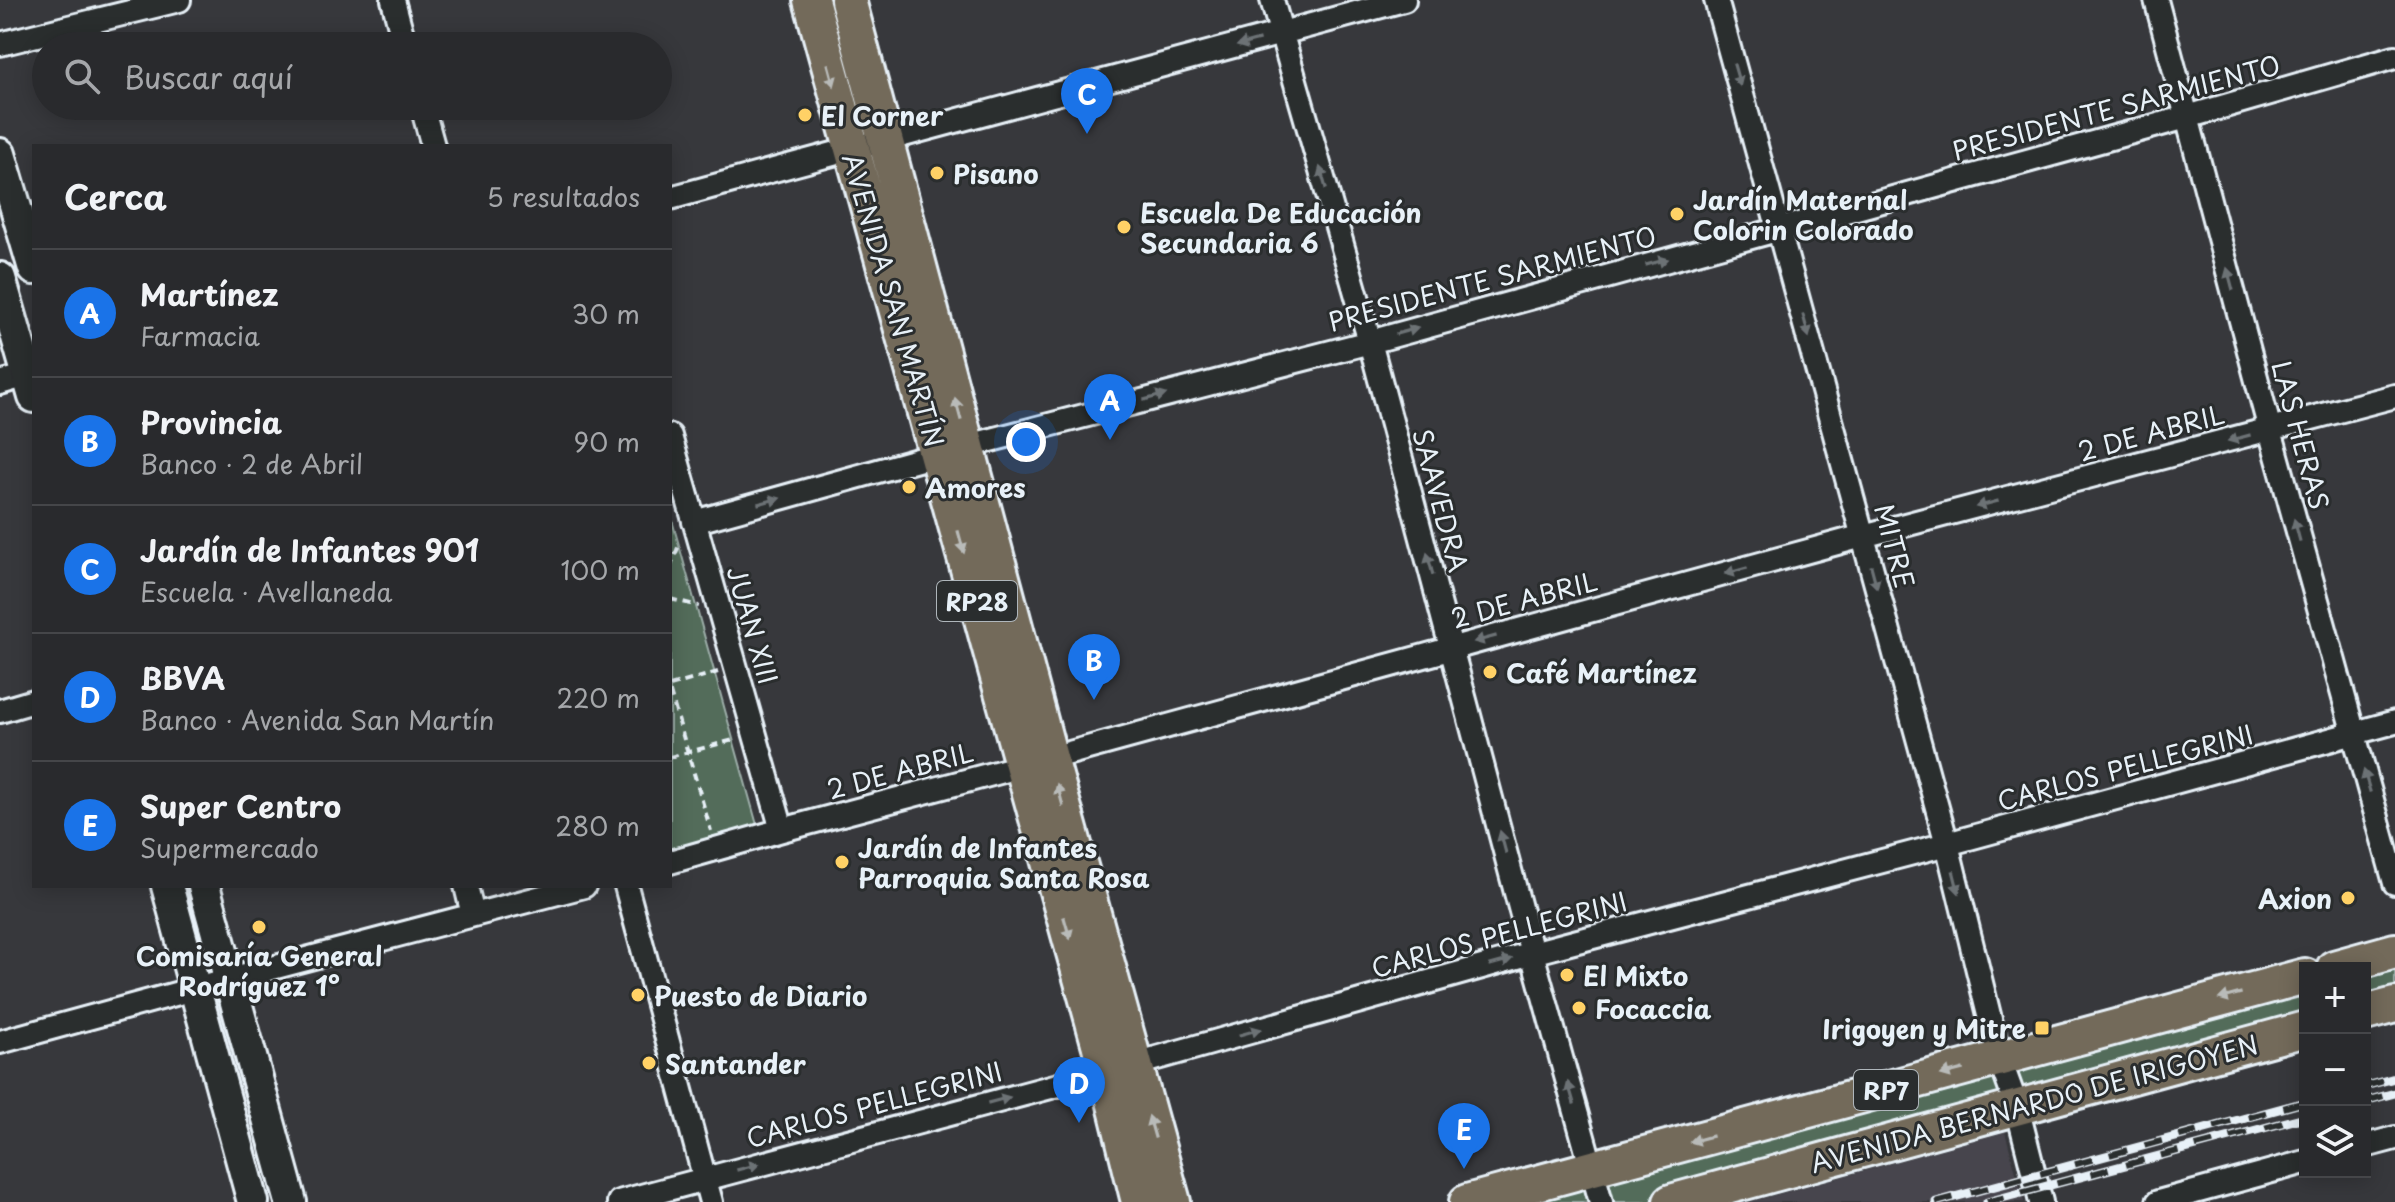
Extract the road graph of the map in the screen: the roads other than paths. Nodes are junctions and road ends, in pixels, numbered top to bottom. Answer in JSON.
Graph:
{"nodes":[{"id":1,"x":179,"y":0,"type":"edge"},
{"id":2,"x":393,"y":0,"type":"edge"},
{"id":3,"x":811,"y":0,"type":"edge"},
{"id":4,"x":848,"y":0,"type":"edge"},
{"id":5,"x":1272,"y":0,"type":"edge"},
{"id":6,"x":1404,"y":0,"type":"edge"},
{"id":7,"x":1716,"y":0,"type":"edge"},
{"id":8,"x":2156,"y":0,"type":"edge"},
{"id":9,"x":49,"y":32,"type":"edge"},
{"id":10,"x":401,"y":32,"type":"edge"},
{"id":11,"x":1281,"y":34,"type":"junction"},
{"id":12,"x":32,"y":36,"type":"edge"},
{"id":13,"x":0,"y":44,"type":"edge"},
{"id":14,"x":2395,"y":57,"type":"edge"},
{"id":15,"x":2187,"y":117,"type":"junction"},
{"id":16,"x":426,"y":120,"type":"edge"},
{"id":17,"x":886,"y":141,"type":"junction"},
{"id":18,"x":432,"y":144,"type":"edge"},
{"id":19,"x":851,"y":149,"type":"junction"},
{"id":20,"x":0,"y":154,"type":"edge"},
{"id":21,"x":672,"y":197,"type":"edge"},
{"id":22,"x":1780,"y":228,"type":"junction"},
{"id":23,"x":32,"y":262,"type":"edge"},
{"id":24,"x":0,"y":278,"type":"edge"},
{"id":25,"x":1370,"y":342,"type":"junction"},
{"id":26,"x":24,"y":382,"type":"edge"},
{"id":27,"x":2395,"y":396,"type":"edge"},
{"id":28,"x":2270,"y":430,"type":"junction"},
{"id":29,"x":672,"y":445,"type":"edge"},
{"id":30,"x":953,"y":451,"type":"junction"},
{"id":31,"x":694,"y":522,"type":"junction"},
{"id":32,"x":1863,"y":536,"type":"junction"},
{"id":33,"x":1452,"y":648,"type":"junction"},
{"id":34,"x":32,"y":702,"type":"edge"},
{"id":35,"x":0,"y":711,"type":"edge"},
{"id":36,"x":2395,"y":722,"type":"edge"},
{"id":37,"x":2353,"y":734,"type":"junction"},
{"id":38,"x":1036,"y":762,"type":"junction"},
{"id":39,"x":782,"y":830,"type":"junction"},
{"id":40,"x":1947,"y":844,"type":"junction"},
{"id":41,"x":672,"y":861,"type":"edge"},
{"id":42,"x":2395,"y":883,"type":"edge"},
{"id":43,"x":168,"y":888,"type":"edge"},
{"id":44,"x":205,"y":888,"type":"edge"},
{"id":45,"x":466,"y":888,"type":"edge"},
{"id":46,"x":576,"y":888,"type":"edge"},
{"id":47,"x":627,"y":888,"type":"edge"},
{"id":48,"x":473,"y":915,"type":"junction"},
{"id":49,"x":2395,"y":951,"type":"edge"},
{"id":50,"x":1532,"y":953,"type":"junction"},
{"id":51,"x":2356,"y":962,"type":"edge"},
{"id":52,"x":2299,"y":978,"type":"edge"},
{"id":53,"x":230,"y":979,"type":"junction"},
{"id":54,"x":195,"y":989,"type":"junction"},
{"id":55,"x":2395,"y":1005,"type":"edge"},
{"id":56,"x":2371,"y":1011,"type":"edge"},
{"id":57,"x":2299,"y":1031,"type":"edge"},
{"id":58,"x":0,"y":1042,"type":"edge"},
{"id":59,"x":2000,"y":1060,"type":"junction"},
{"id":60,"x":1120,"y":1068,"type":"junction"},
{"id":61,"x":2017,"y":1107,"type":"junction"},
{"id":62,"x":2395,"y":1138,"type":"edge"},
{"id":63,"x":2371,"y":1144,"type":"edge"},
{"id":64,"x":2299,"y":1164,"type":"edge"},
{"id":65,"x":1592,"y":1168,"type":"junction"},
{"id":66,"x":705,"y":1178,"type":"junction"},
{"id":67,"x":253,"y":1202,"type":"edge"},
{"id":68,"x":291,"y":1202,"type":"edge"},
{"id":69,"x":619,"y":1202,"type":"edge"},
{"id":70,"x":711,"y":1202,"type":"edge"},
{"id":71,"x":1139,"y":1202,"type":"edge"},
{"id":72,"x":1173,"y":1202,"type":"edge"},
{"id":73,"x":1467,"y":1202,"type":"edge"},
{"id":74,"x":1601,"y":1202,"type":"edge"},
{"id":75,"x":1671,"y":1202,"type":"edge"},
{"id":76,"x":2041,"y":1202,"type":"edge"},
{"id":77,"x":2158,"y":1202,"type":"edge"}],
"edges":[{"from":1,"to":9,"type":"street"},
{"from":2,"to":10,"type":"street"},
{"from":3,"to":19,"type":"main road","name":"AVENIDA SAN MARTÍN","number":"RP28","one_way":true},
{"from":4,"to":17,"type":"main road","name":"AVENIDA SAN MARTÍN","number":"RP28"},
{"from":5,"to":11,"type":"street","name":"SAAVEDRA"},
{"from":6,"to":11,"type":"street"},
{"from":7,"to":22,"type":"street","name":"MITRE","one_way":true},
{"from":8,"to":15,"type":"street","name":"LAS HERAS"},
{"from":11,"to":17,"type":"street","one_way":true},
{"from":25,"to":11,"type":"street","name":"SAAVEDRA","one_way":true},
{"from":12,"to":13,"type":"street"},
{"from":14,"to":15,"type":"street","name":"PRESIDENTE SARMIENTO"},
{"from":15,"to":22,"type":"street","name":"PRESIDENTE SARMIENTO"},
{"from":28,"to":15,"type":"street","name":"LAS HERAS","one_way":true},
{"from":16,"to":18,"type":"street"},
{"from":17,"to":19,"type":"street"},
{"from":30,"to":17,"type":"main road","name":"AVENIDA SAN MARTÍN","number":"RP28","one_way":true},
{"from":19,"to":21,"type":"street"},
{"from":19,"to":30,"type":"main road","name":"AVENIDA SAN MARTÍN","number":"RP28"},
{"from":20,"to":23,"type":"main road"},
{"from":25,"to":22,"type":"street","name":"PRESIDENTE SARMIENTO","one_way":true},
{"from":22,"to":32,"type":"street","name":"MITRE","one_way":true},
{"from":24,"to":26,"type":"main road"},
{"from":30,"to":25,"type":"street","name":"PRESIDENTE SARMIENTO","one_way":true},
{"from":33,"to":25,"type":"street","name":"SAAVEDRA","one_way":true},
{"from":27,"to":28,"type":"street","name":"2 DE ABRIL"},
{"from":28,"to":32,"type":"street","name":"2 DE ABRIL","one_way":true},
{"from":37,"to":28,"type":"street","name":"LAS HERAS","one_way":true},
{"from":29,"to":31,"type":"street","name":"JUAN XIII"},
{"from":31,"to":30,"type":"street","name":"PRESIDENTE SARMIENTO","one_way":true},
{"from":30,"to":38,"type":"main road","name":"AVENIDA SAN MARTÍN","number":"RP28"},
{"from":31,"to":39,"type":"street","name":"JUAN XIII"},
{"from":32,"to":33,"type":"street","name":"2 DE ABRIL","one_way":true},
{"from":32,"to":40,"type":"street","name":"MITRE","one_way":true},
{"from":33,"to":38,"type":"street","name":"2 DE ABRIL"},
{"from":50,"to":33,"type":"street","name":"SAAVEDRA","one_way":true},
{"from":34,"to":35,"type":"street"},
{"from":36,"to":37,"type":"street","name":"CARLOS PELLEGRINI"},
{"from":37,"to":40,"type":"street","name":"CARLOS PELLEGRINI"},
{"from":42,"to":37,"type":"street","name":"LAS HERAS","one_way":true},
{"from":38,"to":39,"type":"street","name":"2 DE ABRIL"},
{"from":38,"to":60,"type":"main road","name":"AVENIDA SAN MARTÍN","number":"RP28"},
{"from":39,"to":41,"type":"street","name":"2 DE ABRIL"},
{"from":40,"to":50,"type":"street","name":"CARLOS PELLEGRINI"},
{"from":40,"to":59,"type":"street","name":"MITRE","one_way":true},
{"from":43,"to":54,"type":"main road"},
{"from":44,"to":53,"type":"main road"},
{"from":45,"to":48,"type":"street"},
{"from":46,"to":48,"type":"street"},
{"from":47,"to":66,"type":"street"},
{"from":48,"to":53,"type":"street"},
{"from":49,"to":51,"type":"main road"},
{"from":60,"to":50,"type":"street","name":"CARLOS PELLEGRINI","one_way":true},
{"from":65,"to":50,"type":"street","name":"SAAVEDRA","one_way":true},
{"from":52,"to":59,"type":"main road","name":"AVENIDA BERNARDO DE IRIGOYEN","number":"RP7","one_way":true},
{"from":53,"to":54,"type":"street"},
{"from":53,"to":68,"type":"main road"},
{"from":54,"to":58,"type":"street"},
{"from":54,"to":67,"type":"main road"},
{"from":55,"to":56,"type":"main road"},
{"from":57,"to":61,"type":"main road","name":"AVENIDA BERNARDO DE IRIGOYEN","number":"RP7"},
{"from":59,"to":61,"type":"street","name":"MITRE"},
{"from":59,"to":65,"type":"main road","name":"AVENIDA BERNARDO DE IRIGOYEN","number":"RP7","one_way":true},
{"from":66,"to":60,"type":"street","name":"CARLOS PELLEGRINI","one_way":true},
{"from":60,"to":71,"type":"main road","name":"AVENIDA SAN MARTÍN","number":"RP28"},
{"from":72,"to":60,"type":"main road","name":"AVENIDA SAN MARTÍN","number":"RP28","one_way":true},
{"from":61,"to":75,"type":"main road","name":"AVENIDA BERNARDO DE IRIGOYEN","number":"RP7"},
{"from":61,"to":76,"type":"street","name":"MITRE"},
{"from":62,"to":63,"type":"street"},
{"from":64,"to":77,"type":"street"},
{"from":65,"to":73,"type":"main road","name":"AVENIDA BERNARDO DE IRIGOYEN","number":"RP7"},
{"from":65,"to":74,"type":"street","name":"SAAVEDRA"},
{"from":66,"to":69,"type":"street","name":"CARLOS PELLEGRINI"},
{"from":66,"to":70,"type":"street"}]}
